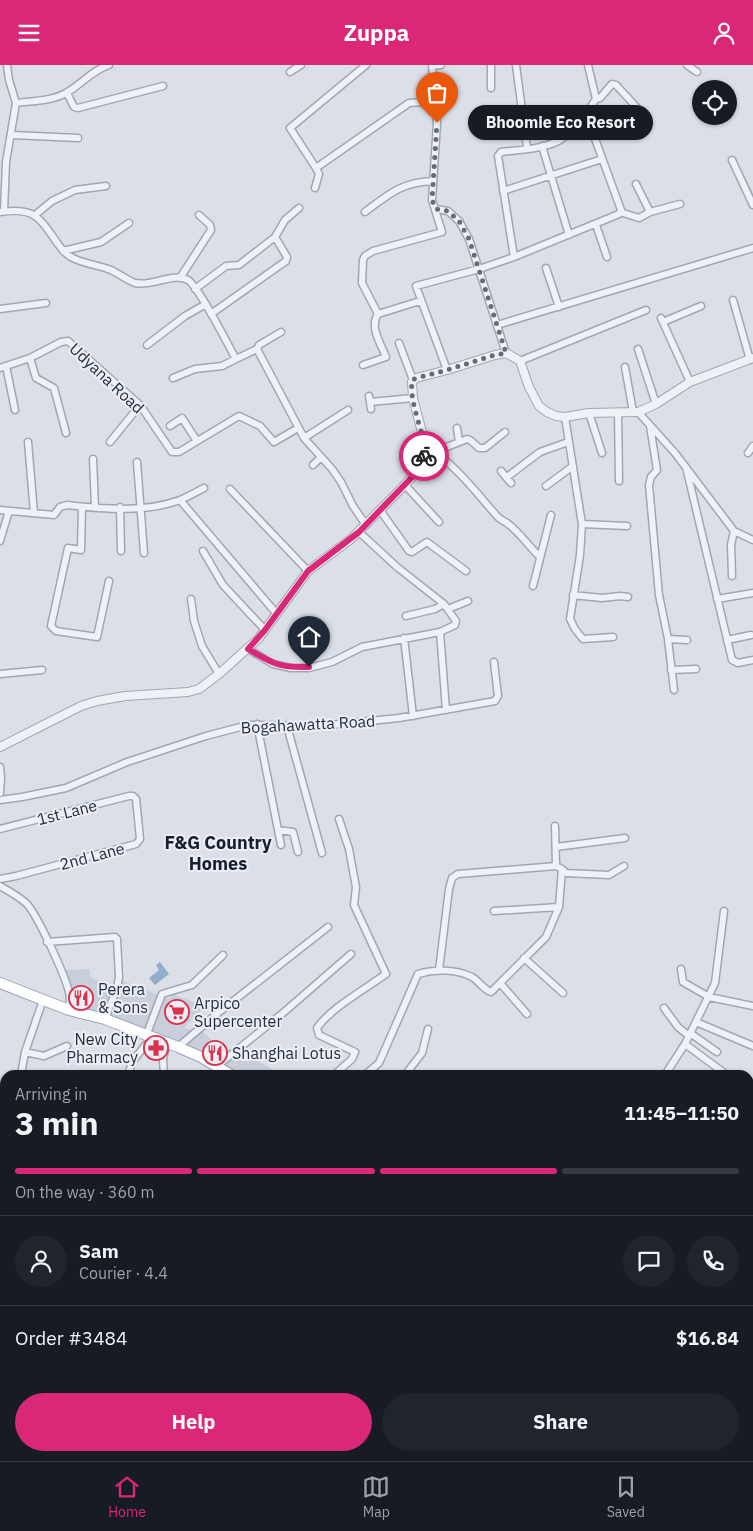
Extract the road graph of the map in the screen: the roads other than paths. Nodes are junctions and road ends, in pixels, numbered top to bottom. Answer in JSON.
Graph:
{"nodes":[{"id":1,"x":7,"y":65,"type":"edge"},
{"id":2,"x":109,"y":65,"type":"edge"},
{"id":3,"x":301,"y":65,"type":"edge"},
{"id":4,"x":366,"y":65,"type":"edge"},
{"id":5,"x":441,"y":65,"type":"edge"},
{"id":6,"x":491,"y":65,"type":"edge"},
{"id":7,"x":516,"y":65,"type":"edge"},
{"id":8,"x":588,"y":65,"type":"edge"},
{"id":9,"x":687,"y":65,"type":"edge"},
{"id":10,"x":432,"y":66,"type":"edge"},
{"id":11,"x":290,"y":72,"type":"dead end"},
{"id":12,"x":697,"y":72,"type":"dead end"},
{"id":13,"x":163,"y":86,"type":"dead end"},
{"id":14,"x":490,"y":88,"type":"dead end"},
{"id":15,"x":66,"y":93,"type":"junction"},
{"id":16,"x":596,"y":99,"type":"junction"},
{"id":17,"x":436,"y":101,"type":"junction"},
{"id":18,"x":16,"y":103,"type":"junction"},
{"id":19,"x":640,"y":111,"type":"dead end"},
{"id":20,"x":586,"y":114,"type":"junction"},
{"id":21,"x":12,"y":135,"type":"junction"},
{"id":22,"x":78,"y":138,"type":"dead end"},
{"id":23,"x":542,"y":147,"type":"junction"},
{"id":24,"x":527,"y":149,"type":"junction"},
{"id":25,"x":602,"y":159,"type":"junction"},
{"id":26,"x":732,"y":160,"type":"dead end"},
{"id":27,"x":316,"y":168,"type":"junction"},
{"id":28,"x":550,"y":177,"type":"junction"},
{"id":29,"x":433,"y":181,"type":"junction"},
{"id":30,"x":636,"y":184,"type":"dead end"},
{"id":31,"x":106,"y":186,"type":"dead end"},
{"id":32,"x":314,"y":188,"type":"dead end"},
{"id":33,"x":503,"y":191,"type":"junction"},
{"id":34,"x":680,"y":205,"type":"dead end"},
{"id":35,"x":753,"y":205,"type":"edge"},
{"id":36,"x":299,"y":208,"type":"dead end"},
{"id":37,"x":436,"y":209,"type":"junction"},
{"id":38,"x":2,"y":212,"type":"edge"},
{"id":39,"x":365,"y":212,"type":"dead end"},
{"id":40,"x":620,"y":212,"type":"junction"},
{"id":41,"x":650,"y":212,"type":"junction"},
{"id":42,"x":35,"y":215,"type":"junction"},
{"id":43,"x":199,"y":215,"type":"dead end"},
{"id":44,"x":129,"y":223,"type":"dead end"},
{"id":45,"x":596,"y":225,"type":"junction"},
{"id":46,"x":569,"y":235,"type":"junction"},
{"id":47,"x":274,"y":237,"type":"junction"},
{"id":48,"x":753,"y":248,"type":"edge"},
{"id":49,"x":63,"y":251,"type":"junction"},
{"id":50,"x":514,"y":257,"type":"junction"},
{"id":51,"x":607,"y":257,"type":"dead end"},
{"id":52,"x":546,"y":268,"type":"dead end"},
{"id":53,"x":479,"y":269,"type":"junction"},
{"id":54,"x":180,"y":278,"type":"junction"},
{"id":55,"x":195,"y":289,"type":"junction"},
{"id":56,"x":732,"y":300,"type":"dead end"},
{"id":57,"x":420,"y":301,"type":"junction"},
{"id":58,"x":46,"y":303,"type":"dead end"},
{"id":59,"x":206,"y":304,"type":"junction"},
{"id":60,"x":702,"y":306,"type":"dead end"},
{"id":61,"x":559,"y":307,"type":"junction"},
{"id":62,"x":0,"y":309,"type":"edge"},
{"id":63,"x":646,"y":310,"type":"dead end"},
{"id":64,"x":211,"y":314,"type":"junction"},
{"id":65,"x":378,"y":314,"type":"junction"},
{"id":66,"x":497,"y":325,"type":"junction"},
{"id":67,"x":281,"y":332,"type":"dead end"},
{"id":68,"x":399,"y":343,"type":"dead end"},
{"id":69,"x":147,"y":345,"type":"dead end"},
{"id":70,"x":257,"y":349,"type":"junction"},
{"id":71,"x":638,"y":349,"type":"dead end"},
{"id":72,"x":506,"y":353,"type":"junction"},
{"id":73,"x":30,"y":358,"type":"junction"},
{"id":74,"x":236,"y":359,"type":"junction"},
{"id":75,"x":751,"y":359,"type":"edge"},
{"id":76,"x":520,"y":361,"type":"junction"},
{"id":77,"x":363,"y":365,"type":"dead end"},
{"id":78,"x":3,"y":367,"type":"edge"},
{"id":79,"x":625,"y":367,"type":"dead end"},
{"id":80,"x":447,"y":370,"type":"junction"},
{"id":81,"x":173,"y":378,"type":"dead end"},
{"id":82,"x":413,"y":380,"type":"junction"},
{"id":83,"x":690,"y":382,"type":"junction"},
{"id":84,"x":413,"y":398,"type":"junction"},
{"id":85,"x":370,"y":402,"type":"dead end"},
{"id":86,"x":656,"y":404,"type":"junction"},
{"id":87,"x":140,"y":405,"type":"junction"},
{"id":88,"x":348,"y":410,"type":"dead end"},
{"id":89,"x":15,"y":411,"type":"dead end"},
{"id":90,"x":636,"y":411,"type":"junction"},
{"id":91,"x":618,"y":412,"type":"junction"},
{"id":92,"x":589,"y":413,"type":"junction"},
{"id":93,"x":565,"y":417,"type":"junction"},
{"id":94,"x":650,"y":425,"type":"junction"},
{"id":95,"x":170,"y":426,"type":"dead end"},
{"id":96,"x":457,"y":428,"type":"dead end"},
{"id":97,"x":298,"y":429,"type":"junction"},
{"id":98,"x":505,"y":432,"type":"dead end"},
{"id":99,"x":66,"y":433,"type":"dead end"},
{"id":100,"x":304,"y":438,"type":"junction"},
{"id":101,"x":197,"y":441,"type":"junction"},
{"id":102,"x":460,"y":441,"type":"junction"},
{"id":103,"x":28,"y":442,"type":"dead end"},
{"id":104,"x":110,"y":442,"type":"dead end"},
{"id":105,"x":568,"y":442,"type":"junction"},
{"id":106,"x":753,"y":446,"type":"edge"},
{"id":107,"x":431,"y":451,"type":"junction"},
{"id":108,"x":602,"y":453,"type":"dead end"},
{"id":109,"x":748,"y":453,"type":"dead end"},
{"id":110,"x":321,"y":457,"type":"junction"},
{"id":111,"x":93,"y":459,"type":"dead end"},
{"id":112,"x":137,"y":462,"type":"dead end"},
{"id":113,"x":313,"y":465,"type":"dead end"},
{"id":114,"x":573,"y":466,"type":"junction"},
{"id":115,"x":686,"y":467,"type":"junction"},
{"id":116,"x":501,"y":471,"type":"dead end"},
{"id":117,"x":619,"y":481,"type":"dead end"},
{"id":118,"x":405,"y":485,"type":"junction"},
{"id":119,"x":546,"y":486,"type":"dead end"},
{"id":120,"x":204,"y":488,"type":"dead end"},
{"id":121,"x":230,"y":489,"type":"dead end"},
{"id":122,"x":180,"y":500,"type":"junction"},
{"id":123,"x":82,"y":507,"type":"junction"},
{"id":124,"x":95,"y":507,"type":"junction"},
{"id":125,"x":120,"y":507,"type":"junction"},
{"id":126,"x":141,"y":507,"type":"junction"},
{"id":127,"x":0,"y":509,"type":"edge"},
{"id":128,"x":380,"y":509,"type":"junction"},
{"id":129,"x":9,"y":511,"type":"junction"},
{"id":130,"x":34,"y":513,"type":"junction"},
{"id":131,"x":550,"y":515,"type":"dead end"},
{"id":132,"x":439,"y":522,"type":"dead end"},
{"id":133,"x":366,"y":525,"type":"junction"},
{"id":134,"x":582,"y":525,"type":"junction"},
{"id":135,"x":627,"y":526,"type":"dead end"},
{"id":136,"x":734,"y":531,"type":"junction"},
{"id":137,"x":359,"y":532,"type":"junction"},
{"id":138,"x":753,"y":540,"type":"edge"},
{"id":139,"x":0,"y":541,"type":"edge"},
{"id":140,"x":121,"y":551,"type":"dead end"},
{"id":141,"x":203,"y":551,"type":"dead end"},
{"id":142,"x":144,"y":553,"type":"dead end"},
{"id":143,"x":539,"y":556,"type":"junction"},
{"id":144,"x":308,"y":571,"type":"junction"},
{"id":145,"x":466,"y":571,"type":"dead end"},
{"id":146,"x":732,"y":576,"type":"dead end"},
{"id":147,"x":109,"y":581,"type":"dead end"},
{"id":148,"x":533,"y":586,"type":"dead end"},
{"id":149,"x":753,"y":593,"type":"edge"},
{"id":150,"x":572,"y":595,"type":"junction"},
{"id":151,"x":628,"y":597,"type":"dead end"},
{"id":152,"x":191,"y":599,"type":"dead end"},
{"id":153,"x":717,"y":599,"type":"junction"},
{"id":154,"x":468,"y":601,"type":"dead end"},
{"id":155,"x":446,"y":606,"type":"junction"},
{"id":156,"x":276,"y":613,"type":"junction"},
{"id":157,"x":406,"y":616,"type":"dead end"},
{"id":158,"x":265,"y":630,"type":"junction"},
{"id":159,"x":440,"y":632,"type":"junction"},
{"id":160,"x":751,"y":635,"type":"dead end"},
{"id":161,"x":614,"y":637,"type":"dead end"},
{"id":162,"x":404,"y":639,"type":"junction"},
{"id":163,"x":668,"y":639,"type":"junction"},
{"id":164,"x":687,"y":640,"type":"dead end"},
{"id":165,"x":727,"y":640,"type":"junction"},
{"id":166,"x":248,"y":649,"type":"junction"},
{"id":167,"x":753,"y":660,"type":"edge"},
{"id":168,"x":494,"y":662,"type":"dead end"},
{"id":169,"x":696,"y":669,"type":"dead end"},
{"id":170,"x":42,"y":670,"type":"dead end"},
{"id":171,"x":671,"y":670,"type":"junction"},
{"id":172,"x":0,"y":673,"type":"edge"},
{"id":173,"x":219,"y":674,"type":"junction"},
{"id":174,"x":674,"y":690,"type":"dead end"},
{"id":175,"x":446,"y":710,"type":"junction"},
{"id":176,"x":412,"y":716,"type":"junction"},
{"id":177,"x":257,"y":724,"type":"junction"},
{"id":178,"x":287,"y":726,"type":"junction"},
{"id":179,"x":0,"y":747,"type":"edge"},
{"id":180,"x":0,"y":767,"type":"edge"},
{"id":181,"x":0,"y":793,"type":"edge"},
{"id":182,"x":133,"y":796,"type":"joint"},
{"id":183,"x":0,"y":799,"type":"edge"},
{"id":184,"x":339,"y":819,"type":"dead end"},
{"id":185,"x":555,"y":826,"type":"dead end"},
{"id":186,"x":0,"y":829,"type":"edge"},
{"id":187,"x":278,"y":830,"type":"junction"},
{"id":188,"x":625,"y":838,"type":"dead end"},
{"id":189,"x":281,"y":845,"type":"dead end"},
{"id":190,"x":556,"y":847,"type":"junction"},
{"id":191,"x":298,"y":852,"type":"dead end"},
{"id":192,"x":322,"y":853,"type":"dead end"},
{"id":193,"x":624,"y":866,"type":"dead end"},
{"id":194,"x":559,"y":868,"type":"junction"},
{"id":195,"x":0,"y":879,"type":"edge"},
{"id":196,"x":0,"y":885,"type":"edge"},
{"id":197,"x":560,"y":907,"type":"junction"},
{"id":198,"x":494,"y":911,"type":"dead end"},
{"id":199,"x":724,"y":911,"type":"dead end"},
{"id":200,"x":328,"y":927,"type":"dead end"},
{"id":201,"x":47,"y":942,"type":"junction"},
{"id":202,"x":351,"y":954,"type":"dead end"},
{"id":203,"x":223,"y":955,"type":"dead end"},
{"id":204,"x":524,"y":958,"type":"junction"},
{"id":205,"x":682,"y":969,"type":"dead end"},
{"id":206,"x":440,"y":970,"type":"junction"},
{"id":207,"x":0,"y":983,"type":"edge"},
{"id":208,"x":500,"y":983,"type":"junction"},
{"id":209,"x":563,"y":993,"type":"dead end"},
{"id":210,"x":709,"y":997,"type":"junction"},
{"id":211,"x":43,"y":1000,"type":"junction"},
{"id":212,"x":753,"y":1006,"type":"edge"},
{"id":213,"x":664,"y":1008,"type":"dead end"},
{"id":214,"x":69,"y":1010,"type":"junction"},
{"id":215,"x":527,"y":1014,"type":"dead end"},
{"id":216,"x":105,"y":1019,"type":"junction"},
{"id":217,"x":696,"y":1022,"type":"junction"},
{"id":218,"x":428,"y":1029,"type":"dead end"},
{"id":219,"x":690,"y":1034,"type":"junction"},
{"id":220,"x":149,"y":1037,"type":"junction"},
{"id":221,"x":167,"y":1043,"type":"junction"},
{"id":222,"x":685,"y":1044,"type":"junction"},
{"id":223,"x":753,"y":1046,"type":"edge"},
{"id":224,"x":67,"y":1047,"type":"dead end"},
{"id":225,"x":178,"y":1047,"type":"junction"},
{"id":226,"x":25,"y":1052,"type":"junction"},
{"id":227,"x":717,"y":1053,"type":"dead end"},
{"id":228,"x":217,"y":1066,"type":"junction"},
{"id":229,"x":22,"y":1070,"type":"edge"},
{"id":230,"x":130,"y":1070,"type":"edge"},
{"id":231,"x":164,"y":1070,"type":"edge"},
{"id":232,"x":223,"y":1070,"type":"edge"},
{"id":233,"x":340,"y":1070,"type":"edge"},
{"id":234,"x":371,"y":1070,"type":"edge"},
{"id":235,"x":409,"y":1070,"type":"edge"},
{"id":236,"x":668,"y":1070,"type":"edge"},
{"id":237,"x":720,"y":1070,"type":"edge"}],
"edges":[{"from":1,"to":18,"type":"street"},
{"from":2,"to":15,"type":"street"},
{"from":3,"to":11,"type":"street"},
{"from":4,"to":27,"type":"street"},
{"from":5,"to":10,"type":"street"},
{"from":6,"to":14,"type":"street"},
{"from":7,"to":24,"type":"street"},
{"from":8,"to":16,"type":"street"},
{"from":9,"to":12,"type":"street"},
{"from":10,"to":17,"type":"street"},
{"from":13,"to":15,"type":"street"},
{"from":15,"to":18,"type":"street"},
{"from":16,"to":19,"type":"street"},
{"from":16,"to":20,"type":"street"},
{"from":17,"to":27,"type":"street"},
{"from":17,"to":29,"type":"street"},
{"from":18,"to":21,"type":"street"},
{"from":20,"to":23,"type":"street"},
{"from":20,"to":25,"type":"street"},
{"from":21,"to":22,"type":"street"},
{"from":21,"to":38,"type":"street"},
{"from":23,"to":24,"type":"street"},
{"from":23,"to":28,"type":"street"},
{"from":24,"to":33,"type":"street"},
{"from":25,"to":28,"type":"street"},
{"from":25,"to":40,"type":"street"},
{"from":26,"to":35,"type":"street"},
{"from":27,"to":32,"type":"street"},
{"from":28,"to":33,"type":"street"},
{"from":28,"to":46,"type":"street"},
{"from":29,"to":37,"type":"street"},
{"from":29,"to":39,"type":"street"},
{"from":30,"to":41,"type":"street"},
{"from":31,"to":42,"type":"street"},
{"from":33,"to":50,"type":"street"},
{"from":34,"to":41,"type":"street"},
{"from":36,"to":47,"type":"street"},
{"from":37,"to":53,"type":"street"},
{"from":37,"to":65,"type":"street"},
{"from":38,"to":42,"type":"street"},
{"from":40,"to":41,"type":"street"},
{"from":40,"to":45,"type":"street"},
{"from":42,"to":49,"type":"street"},
{"from":43,"to":54,"type":"street"},
{"from":44,"to":49,"type":"street"},
{"from":45,"to":46,"type":"street"},
{"from":45,"to":51,"type":"street"},
{"from":46,"to":50,"type":"street"},
{"from":47,"to":55,"type":"street"},
{"from":47,"to":64,"type":"street"},
{"from":48,"to":61,"type":"street"},
{"from":49,"to":54,"type":"street"},
{"from":50,"to":53,"type":"street"},
{"from":52,"to":61,"type":"street"},
{"from":53,"to":57,"type":"street"},
{"from":53,"to":66,"type":"street"},
{"from":54,"to":55,"type":"street"},
{"from":55,"to":59,"type":"street"},
{"from":56,"to":75,"type":"street"},
{"from":57,"to":65,"type":"street"},
{"from":57,"to":80,"type":"street"},
{"from":58,"to":62,"type":"street"},
{"from":59,"to":64,"type":"street"},
{"from":59,"to":69,"type":"street"},
{"from":60,"to":83,"type":"street"},
{"from":61,"to":66,"type":"street"},
{"from":63,"to":76,"type":"street"},
{"from":64,"to":74,"type":"street"},
{"from":65,"to":77,"type":"street"},
{"from":66,"to":72,"type":"street"},
{"from":67,"to":70,"type":"street"},
{"from":68,"to":82,"type":"street"},
{"from":70,"to":74,"type":"street"},
{"from":70,"to":97,"type":"street"},
{"from":71,"to":86,"type":"street"},
{"from":72,"to":76,"type":"street"},
{"from":72,"to":80,"type":"street"},
{"from":73,"to":78,"type":"street","name":"Udyana Road"},
{"from":73,"to":87,"type":"street","name":"Udyana Road"},
{"from":73,"to":99,"type":"street"},
{"from":74,"to":81,"type":"street"},
{"from":75,"to":83,"type":"street"},
{"from":76,"to":93,"type":"street"},
{"from":78,"to":89,"type":"street"},
{"from":79,"to":90,"type":"street"},
{"from":80,"to":82,"type":"street"},
{"from":82,"to":84,"type":"street"},
{"from":83,"to":86,"type":"street"},
{"from":84,"to":85,"type":"street"},
{"from":84,"to":107,"type":"street"},
{"from":86,"to":90,"type":"street"},
{"from":87,"to":101,"type":"street","name":"Udyana Road"},
{"from":87,"to":104,"type":"street"},
{"from":88,"to":100,"type":"street"},
{"from":90,"to":91,"type":"street"},
{"from":90,"to":94,"type":"street"},
{"from":91,"to":92,"type":"street"},
{"from":91,"to":117,"type":"street"},
{"from":92,"to":93,"type":"street"},
{"from":92,"to":108,"type":"street"},
{"from":93,"to":105,"type":"street"},
{"from":94,"to":115,"type":"street"},
{"from":94,"to":163,"type":"street"},
{"from":95,"to":101,"type":"street"},
{"from":96,"to":102,"type":"street"},
{"from":97,"to":100,"type":"street"},
{"from":97,"to":101,"type":"street","name":"Udyana Road"},
{"from":98,"to":102,"type":"street"},
{"from":100,"to":110,"type":"street"},
{"from":102,"to":107,"type":"street"},
{"from":103,"to":130,"type":"street"},
{"from":105,"to":114,"type":"street"},
{"from":105,"to":116,"type":"street"},
{"from":106,"to":109,"type":"street"},
{"from":107,"to":118,"type":"street"},
{"from":107,"to":143,"type":"street"},
{"from":110,"to":113,"type":"street"},
{"from":110,"to":133,"type":"street"},
{"from":111,"to":124,"type":"street"},
{"from":112,"to":126,"type":"street"},
{"from":114,"to":119,"type":"street"},
{"from":114,"to":134,"type":"street"},
{"from":115,"to":136,"type":"street"},
{"from":115,"to":153,"type":"street"},
{"from":118,"to":128,"type":"street"},
{"from":118,"to":132,"type":"street"},
{"from":120,"to":122,"type":"street"},
{"from":121,"to":144,"type":"street"},
{"from":122,"to":126,"type":"street"},
{"from":122,"to":156,"type":"street"},
{"from":123,"to":124,"type":"street"},
{"from":123,"to":130,"type":"street"},
{"from":123,"to":147,"type":"street"},
{"from":124,"to":125,"type":"street"},
{"from":125,"to":126,"type":"street"},
{"from":125,"to":140,"type":"street"},
{"from":126,"to":142,"type":"street"},
{"from":127,"to":129,"type":"street"},
{"from":128,"to":133,"type":"street"},
{"from":128,"to":145,"type":"street"},
{"from":129,"to":130,"type":"street"},
{"from":129,"to":139,"type":"street"},
{"from":131,"to":143,"type":"street"},
{"from":133,"to":137,"type":"street"},
{"from":134,"to":135,"type":"street"},
{"from":134,"to":150,"type":"street"},
{"from":136,"to":138,"type":"street"},
{"from":136,"to":146,"type":"street"},
{"from":137,"to":144,"type":"street"},
{"from":137,"to":155,"type":"street"},
{"from":141,"to":158,"type":"street"},
{"from":143,"to":148,"type":"street"},
{"from":144,"to":156,"type":"street"},
{"from":149,"to":153,"type":"street"},
{"from":150,"to":151,"type":"street"},
{"from":150,"to":161,"type":"street"},
{"from":152,"to":173,"type":"street"},
{"from":153,"to":165,"type":"street"},
{"from":154,"to":155,"type":"street"},
{"from":155,"to":157,"type":"street"},
{"from":155,"to":159,"type":"street"},
{"from":156,"to":158,"type":"street"},
{"from":158,"to":166,"type":"street"},
{"from":159,"to":162,"type":"street"},
{"from":159,"to":175,"type":"street"},
{"from":160,"to":165,"type":"street"},
{"from":162,"to":166,"type":"street"},
{"from":162,"to":176,"type":"street"},
{"from":163,"to":164,"type":"street"},
{"from":163,"to":171,"type":"street"},
{"from":165,"to":167,"type":"street"},
{"from":166,"to":173,"type":"street"},
{"from":168,"to":175,"type":"street","name":"Bogahawatta Road"},
{"from":169,"to":171,"type":"street"},
{"from":170,"to":172,"type":"street"},
{"from":171,"to":174,"type":"street"},
{"from":173,"to":179,"type":"street"},
{"from":175,"to":176,"type":"street","name":"Bogahawatta Road"},
{"from":176,"to":178,"type":"street","name":"Bogahawatta Road"},
{"from":177,"to":178,"type":"street","name":"Bogahawatta Road"},
{"from":177,"to":183,"type":"street","name":"Bogahawatta Road"},
{"from":177,"to":187,"type":"street"},
{"from":178,"to":192,"type":"street"},
{"from":180,"to":181,"type":"street"},
{"from":182,"to":186,"type":"street","name":"1st Lane"},
{"from":182,"to":195,"type":"street","name":"2nd Lane"},
{"from":184,"to":233,"type":"street"},
{"from":185,"to":190,"type":"street"},
{"from":187,"to":189,"type":"street"},
{"from":187,"to":191,"type":"street"},
{"from":188,"to":190,"type":"street"},
{"from":190,"to":194,"type":"street"},
{"from":193,"to":194,"type":"street"},
{"from":194,"to":197,"type":"street"},
{"from":194,"to":206,"type":"street"},
{"from":196,"to":201,"type":"street"},
{"from":197,"to":198,"type":"street"},
{"from":197,"to":204,"type":"street"},
{"from":199,"to":210,"type":"street"},
{"from":200,"to":225,"type":"street"},
{"from":201,"to":214,"type":"street"},
{"from":201,"to":216,"type":"street"},
{"from":202,"to":228,"type":"street"},
{"from":203,"to":220,"type":"street"},
{"from":204,"to":208,"type":"street"},
{"from":204,"to":209,"type":"street"},
{"from":205,"to":210,"type":"street"},
{"from":206,"to":208,"type":"street"},
{"from":206,"to":234,"type":"street"},
{"from":207,"to":211,"type":"main road"},
{"from":208,"to":215,"type":"street"},
{"from":210,"to":212,"type":"street"},
{"from":210,"to":217,"type":"street"},
{"from":211,"to":214,"type":"main road"},
{"from":211,"to":226,"type":"street"},
{"from":213,"to":219,"type":"street"},
{"from":214,"to":216,"type":"main road"},
{"from":216,"to":220,"type":"main road"},
{"from":217,"to":219,"type":"street"},
{"from":217,"to":223,"type":"street"},
{"from":218,"to":235,"type":"street"},
{"from":219,"to":222,"type":"street"},
{"from":219,"to":227,"type":"street"},
{"from":220,"to":221,"type":"main road"},
{"from":220,"to":230,"type":"street"},
{"from":221,"to":225,"type":"main road"},
{"from":221,"to":231,"type":"street"},
{"from":222,"to":236,"type":"street"},
{"from":222,"to":237,"type":"street"},
{"from":224,"to":226,"type":"street"},
{"from":225,"to":228,"type":"main road"},
{"from":226,"to":229,"type":"street"},
{"from":228,"to":232,"type":"main road"}]}
